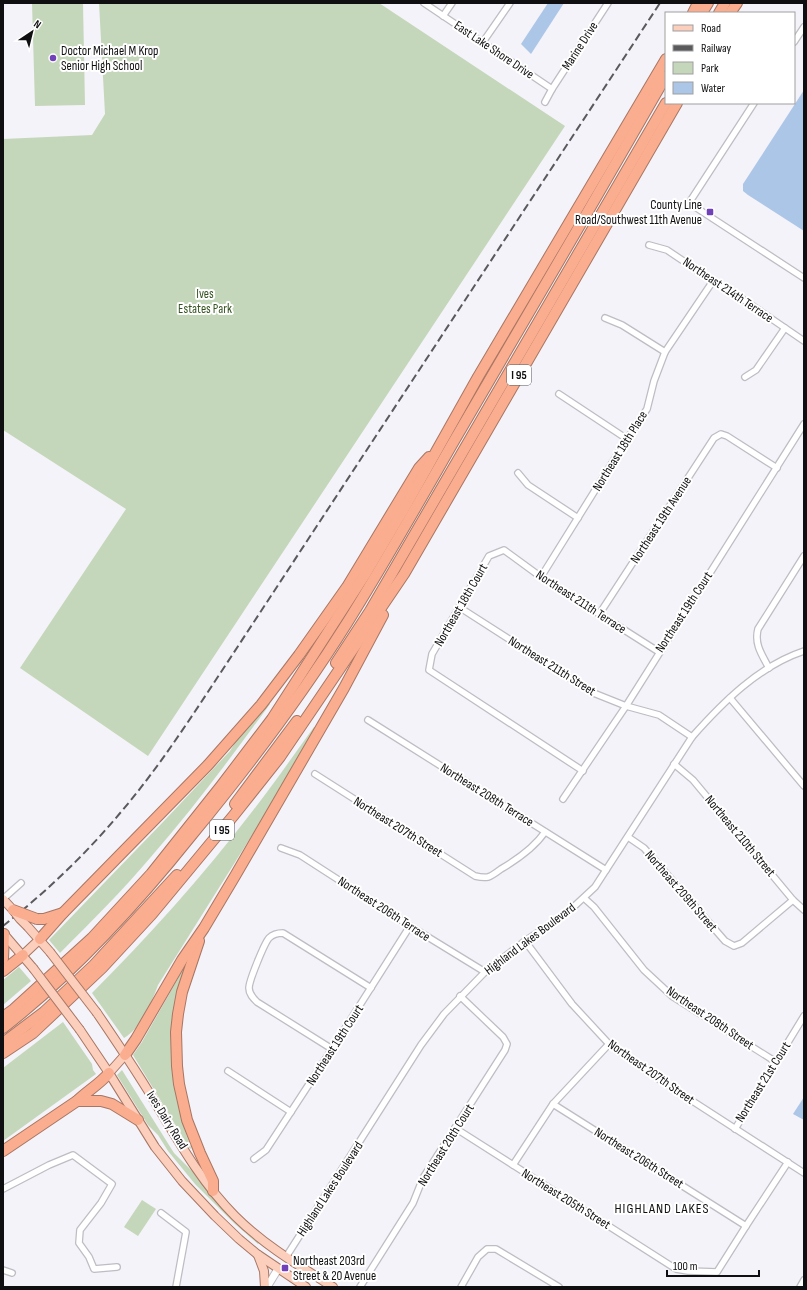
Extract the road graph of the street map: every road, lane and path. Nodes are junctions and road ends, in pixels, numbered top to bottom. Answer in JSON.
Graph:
{"nodes":[{"id":1,"x":424,"y":3,"type":"edge"},
{"id":2,"x":452,"y":3,"type":"edge"},
{"id":3,"x":510,"y":3,"type":"edge"},
{"id":4,"x":608,"y":3,"type":"edge"},
{"id":5,"x":698,"y":3,"type":"edge"},
{"id":6,"x":708,"y":3,"type":"edge"},
{"id":7,"x":725,"y":3,"type":"edge"},
{"id":8,"x":736,"y":3,"type":"edge"},
{"id":9,"x":694,"y":12,"type":"edge"},
{"id":10,"x":703,"y":12,"type":"edge"},
{"id":11,"x":720,"y":12,"type":"edge"},
{"id":12,"x":731,"y":12,"type":"edge"},
{"id":13,"x":443,"y":16,"type":"junction"},
{"id":14,"x":804,"y":27,"type":"edge"},
{"id":15,"x":795,"y":40,"type":"edge"},
{"id":16,"x":483,"y":42,"type":"junction"},
{"id":17,"x":665,"y":61,"type":"edge"},
{"id":18,"x":665,"y":78,"type":"edge"},
{"id":19,"x":552,"y":89,"type":"junction"},
{"id":20,"x":545,"y":102,"type":"dead end"},
{"id":21,"x":665,"y":104,"type":"edge"},
{"id":22,"x":676,"y":104,"type":"edge"},
{"id":23,"x":753,"y":104,"type":"edge"},
{"id":24,"x":649,"y":245,"type":"dead end"},
{"id":25,"x":804,"y":278,"type":"edge"},
{"id":26,"x":713,"y":281,"type":"junction"},
{"id":27,"x":606,"y":318,"type":"dead end"},
{"id":28,"x":785,"y":328,"type":"junction"},
{"id":29,"x":804,"y":341,"type":"edge"},
{"id":30,"x":665,"y":352,"type":"junction"},
{"id":31,"x":745,"y":377,"type":"dead end"},
{"id":32,"x":559,"y":394,"type":"dead end"},
{"id":33,"x":804,"y":424,"type":"edge"},
{"id":34,"x":627,"y":439,"type":"junction"},
{"id":35,"x":442,"y":442,"type":"junction"},
{"id":36,"x":777,"y":468,"type":"junction"},
{"id":37,"x":518,"y":473,"type":"dead end"},
{"id":38,"x":578,"y":518,"type":"junction"},
{"id":39,"x":504,"y":550,"type":"joint"},
{"id":40,"x":804,"y":556,"type":"edge"},
{"id":41,"x":404,"y":574,"type":"junction"},
{"id":42,"x":542,"y":577,"type":"junction"},
{"id":43,"x":459,"y":607,"type":"junction"},
{"id":44,"x":600,"y":613,"type":"junction"},
{"id":45,"x":802,"y":651,"type":"edge"},
{"id":46,"x":659,"y":652,"type":"junction"},
{"id":47,"x":804,"y":658,"type":"edge"},
{"id":48,"x":769,"y":668,"type":"junction"},
{"id":49,"x":730,"y":698,"type":"junction"},
{"id":50,"x":626,"y":706,"type":"junction"},
{"id":51,"x":368,"y":720,"type":"dead end"},
{"id":52,"x":692,"y":737,"type":"junction"},
{"id":53,"x":674,"y":764,"type":"junction"},
{"id":54,"x":583,"y":770,"type":"junction"},
{"id":55,"x":315,"y":774,"type":"dead end"},
{"id":56,"x":804,"y":786,"type":"edge"},
{"id":57,"x":563,"y":799,"type":"dead end"},
{"id":58,"x":545,"y":832,"type":"junction"},
{"id":59,"x":628,"y":837,"type":"junction"},
{"id":60,"x":281,"y":848,"type":"dead end"},
{"id":61,"x":606,"y":870,"type":"junction"},
{"id":62,"x":21,"y":883,"type":"dead end"},
{"id":63,"x":584,"y":898,"type":"junction"},
{"id":64,"x":3,"y":899,"type":"edge"},
{"id":65,"x":793,"y":900,"type":"junction"},
{"id":66,"x":14,"y":910,"type":"junction"},
{"id":67,"x":804,"y":910,"type":"edge"},
{"id":68,"x":63,"y":913,"type":"junction"},
{"id":69,"x":410,"y":926,"type":"junction"},
{"id":70,"x":204,"y":928,"type":"junction"},
{"id":71,"x":6,"y":936,"type":"edge"},
{"id":72,"x":40,"y":939,"type":"junction"},
{"id":73,"x":525,"y":941,"type":"junction"},
{"id":74,"x":3,"y":955,"type":"edge"},
{"id":75,"x":23,"y":955,"type":"junction"},
{"id":76,"x":3,"y":971,"type":"edge"},
{"id":77,"x":484,"y":972,"type":"junction"},
{"id":78,"x":371,"y":988,"type":"junction"},
{"id":79,"x":460,"y":996,"type":"junction"},
{"id":80,"x":804,"y":1016,"type":"edge"},
{"id":81,"x":3,"y":1017,"type":"edge"},
{"id":82,"x":3,"y":1028,"type":"edge"},
{"id":83,"x":3,"y":1043,"type":"edge"},
{"id":84,"x":609,"y":1044,"type":"junction"},
{"id":85,"x":332,"y":1049,"type":"junction"},
{"id":86,"x":3,"y":1053,"type":"edge"},
{"id":87,"x":125,"y":1055,"type":"junction"},
{"id":88,"x":776,"y":1062,"type":"junction"},
{"id":89,"x":228,"y":1071,"type":"dead end"},
{"id":90,"x":109,"y":1073,"type":"junction"},
{"id":91,"x":76,"y":1101,"type":"junction"},
{"id":92,"x":553,"y":1104,"type":"junction"},
{"id":93,"x":291,"y":1112,"type":"junction"},
{"id":94,"x":138,"y":1120,"type":"junction"},
{"id":95,"x":455,"y":1128,"type":"junction"},
{"id":96,"x":735,"y":1129,"type":"junction"},
{"id":97,"x":3,"y":1151,"type":"edge"},
{"id":98,"x":254,"y":1159,"type":"dead end"},
{"id":99,"x":788,"y":1162,"type":"junction"},
{"id":100,"x":513,"y":1165,"type":"junction"},
{"id":101,"x":804,"y":1173,"type":"edge"},
{"id":102,"x":3,"y":1189,"type":"edge"},
{"id":103,"x":213,"y":1191,"type":"junction"},
{"id":104,"x":160,"y":1213,"type":"dead end"},
{"id":105,"x":746,"y":1226,"type":"junction"},
{"id":106,"x":257,"y":1254,"type":"junction"},
{"id":107,"x":286,"y":1257,"type":"junction"},
{"id":108,"x":117,"y":1267,"type":"dead end"},
{"id":109,"x":278,"y":1269,"type":"junction"},
{"id":110,"x":3,"y":1270,"type":"edge"},
{"id":111,"x":12,"y":1273,"type":"dead end"},
{"id":112,"x":804,"y":1280,"type":"edge"},
{"id":113,"x":176,"y":1287,"type":"edge"},
{"id":114,"x":266,"y":1287,"type":"edge"},
{"id":115,"x":306,"y":1287,"type":"edge"},
{"id":116,"x":332,"y":1287,"type":"edge"},
{"id":117,"x":360,"y":1287,"type":"edge"},
{"id":118,"x":461,"y":1287,"type":"edge"},
{"id":119,"x":558,"y":1287,"type":"edge"},
{"id":120,"x":800,"y":1287,"type":"edge"}],
"edges":[{"from":1,"to":13,"type":"street","name":"East Lake Shore Drive"},
{"from":2,"to":13,"type":"street"},
{"from":3,"to":16,"type":"street"},
{"from":4,"to":19,"type":"street","name":"Marine Drive"},
{"from":5,"to":9,"type":"highway"},
{"from":6,"to":10,"type":"highway"},
{"from":7,"to":11,"type":"highway"},
{"from":8,"to":12,"type":"highway"},
{"from":13,"to":16,"type":"street","name":"East Lake Shore Drive"},
{"from":14,"to":15,"type":"street"},
{"from":16,"to":19,"type":"street","name":"East Lake Shore Drive"},
{"from":17,"to":35,"type":"highway","number":"I 95"},
{"from":18,"to":82,"type":"highway"},
{"from":19,"to":20,"type":"street"},
{"from":21,"to":83,"type":"highway"},
{"from":22,"to":41,"type":"highway","number":"I 95"},
{"from":23,"to":25,"type":"street"},
{"from":24,"to":26,"type":"street","name":"Northeast 214th Terrace"},
{"from":26,"to":28,"type":"street","name":"Northeast 214th Terrace"},
{"from":26,"to":30,"type":"street","name":"Northeast 18th Place"},
{"from":27,"to":30,"type":"street"},
{"from":28,"to":29,"type":"street","name":"Northeast 214th Terrace"},
{"from":28,"to":31,"type":"street"},
{"from":30,"to":34,"type":"street","name":"Northeast 18th Place"},
{"from":32,"to":34,"type":"street"},
{"from":33,"to":36,"type":"street","name":"Northeast 19th Court"},
{"from":34,"to":38,"type":"street","name":"Northeast 18th Place"},
{"from":35,"to":68,"type":"highway"},
{"from":35,"to":81,"type":"highway","number":"I 95"},
{"from":36,"to":44,"type":"street","name":"Northeast 19th Avenue"},
{"from":36,"to":46,"type":"street","name":"Northeast 19th Court"},
{"from":37,"to":38,"type":"street"},
{"from":38,"to":42,"type":"street","name":"Northeast 18th Place"},
{"from":39,"to":42,"type":"street","name":"Northeast 211th Terrace"},
{"from":39,"to":43,"type":"street","name":"Northeast 18th Court"},
{"from":40,"to":48,"type":"street"},
{"from":41,"to":70,"type":"highway"},
{"from":41,"to":86,"type":"highway","number":"I 95"},
{"from":42,"to":44,"type":"street","name":"Northeast 211th Terrace"},
{"from":43,"to":50,"type":"street","name":"Northeast 211th Street"},
{"from":43,"to":54,"type":"street","name":"Northeast 18th Court"},
{"from":44,"to":46,"type":"street","name":"Northeast 211th Terrace"},
{"from":45,"to":47,"type":"street"},
{"from":45,"to":48,"type":"street","name":"Highland Lakes Boulevard"},
{"from":46,"to":50,"type":"street","name":"Northeast 19th Court"},
{"from":48,"to":49,"type":"street","name":"Highland Lakes Boulevard"},
{"from":49,"to":52,"type":"street","name":"Highland Lakes Boulevard"},
{"from":49,"to":56,"type":"street"},
{"from":50,"to":52,"type":"street","name":"Northeast 211th Street"},
{"from":50,"to":54,"type":"street","name":"Northeast 19th Court"},
{"from":51,"to":58,"type":"street","name":"Northeast 208th Terrace"},
{"from":52,"to":53,"type":"street","name":"Highland Lakes Boulevard"},
{"from":53,"to":59,"type":"street","name":"Highland Lakes Boulevard"},
{"from":53,"to":65,"type":"street","name":"Northeast 210th Street"},
{"from":54,"to":57,"type":"street","name":"Northeast 19th Court"},
{"from":55,"to":58,"type":"street","name":"Northeast 207th Street"},
{"from":58,"to":61,"type":"street","name":"Northeast 208th Terrace"},
{"from":59,"to":61,"type":"street","name":"Highland Lakes Boulevard"},
{"from":59,"to":65,"type":"street","name":"Northeast 209th Street"},
{"from":60,"to":69,"type":"street","name":"Northeast 206th Terrace"},
{"from":61,"to":63,"type":"street","name":"Highland Lakes Boulevard"},
{"from":62,"to":64,"type":"street"},
{"from":63,"to":73,"type":"street","name":"Highland Lakes Boulevard"},
{"from":63,"to":88,"type":"street","name":"Northeast 208th Street"},
{"from":64,"to":66,"type":"main road"},
{"from":65,"to":67,"type":"street","name":"Northeast 210th Street"},
{"from":66,"to":68,"type":"highway","bridge":true},
{"from":66,"to":72,"type":"main road","name":"Ives Dairy Road","bridge":true},
{"from":68,"to":72,"type":"highway"},
{"from":69,"to":77,"type":"street","name":"Northeast 206th Terrace"},
{"from":69,"to":78,"type":"street","name":"Northeast 19th Court"},
{"from":70,"to":87,"type":"highway"},
{"from":70,"to":103,"type":"highway"},
{"from":71,"to":74,"type":"highway"},
{"from":71,"to":75,"type":"main road","name":"Ives Dairy Road"},
{"from":72,"to":75,"type":"main road"},
{"from":72,"to":87,"type":"main road","name":"Ives Dairy Road","bridge":true},
{"from":73,"to":77,"type":"street","name":"Highland Lakes Boulevard"},
{"from":73,"to":84,"type":"street","name":"Northeast 207th Street"},
{"from":75,"to":76,"type":"highway"},
{"from":75,"to":90,"type":"main road","name":"Ives Dairy Road","bridge":true},
{"from":77,"to":79,"type":"street","name":"Highland Lakes Boulevard"},
{"from":78,"to":85,"type":"street","name":"Northeast 19th Court"},
{"from":78,"to":85,"type":"street"},
{"from":79,"to":95,"type":"street","name":"Northeast 20th Court"},
{"from":79,"to":107,"type":"street","name":"Highland Lakes Boulevard"},
{"from":80,"to":88,"type":"street","name":"Northeast 21st Court"},
{"from":84,"to":92,"type":"street"},
{"from":84,"to":96,"type":"street","name":"Northeast 207th Street"},
{"from":85,"to":93,"type":"street","name":"Northeast 19th Court"},
{"from":87,"to":90,"type":"main road"},
{"from":87,"to":103,"type":"main road","name":"Ives Dairy Road"},
{"from":88,"to":96,"type":"street","name":"Northeast 21st Court"},
{"from":89,"to":93,"type":"street"},
{"from":90,"to":91,"type":"highway"},
{"from":90,"to":94,"type":"main road","name":"Ives Dairy Road"},
{"from":91,"to":94,"type":"highway"},
{"from":91,"to":97,"type":"highway"},
{"from":92,"to":100,"type":"street"},
{"from":92,"to":105,"type":"street","name":"Northeast 206th Street"},
{"from":93,"to":98,"type":"street","name":"Northeast 19th Court"},
{"from":94,"to":106,"type":"main road","name":"Ives Dairy Road"},
{"from":95,"to":100,"type":"street","name":"Northeast 205th Street"},
{"from":95,"to":117,"type":"street","name":"Northeast 20th Court"},
{"from":96,"to":99,"type":"street","name":"Northeast 207th Street"},
{"from":99,"to":101,"type":"street","name":"Northeast 207th Street"},
{"from":99,"to":105,"type":"street"},
{"from":100,"to":105,"type":"street","name":"Northeast 205th Street"},
{"from":102,"to":108,"type":"street"},
{"from":103,"to":107,"type":"main road","name":"Ives Dairy Road"},
{"from":104,"to":113,"type":"street"},
{"from":106,"to":109,"type":"main road","name":"Ives Dairy Road"},
{"from":106,"to":114,"type":"main road"},
{"from":107,"to":109,"type":"main road"},
{"from":107,"to":116,"type":"main road","name":"Ives Dairy Road"},
{"from":109,"to":114,"type":"street"},
{"from":109,"to":115,"type":"main road","name":"Ives Dairy Road"},
{"from":110,"to":111,"type":"street"},
{"from":112,"to":120,"type":"street"},
{"from":118,"to":119,"type":"street"}]}
